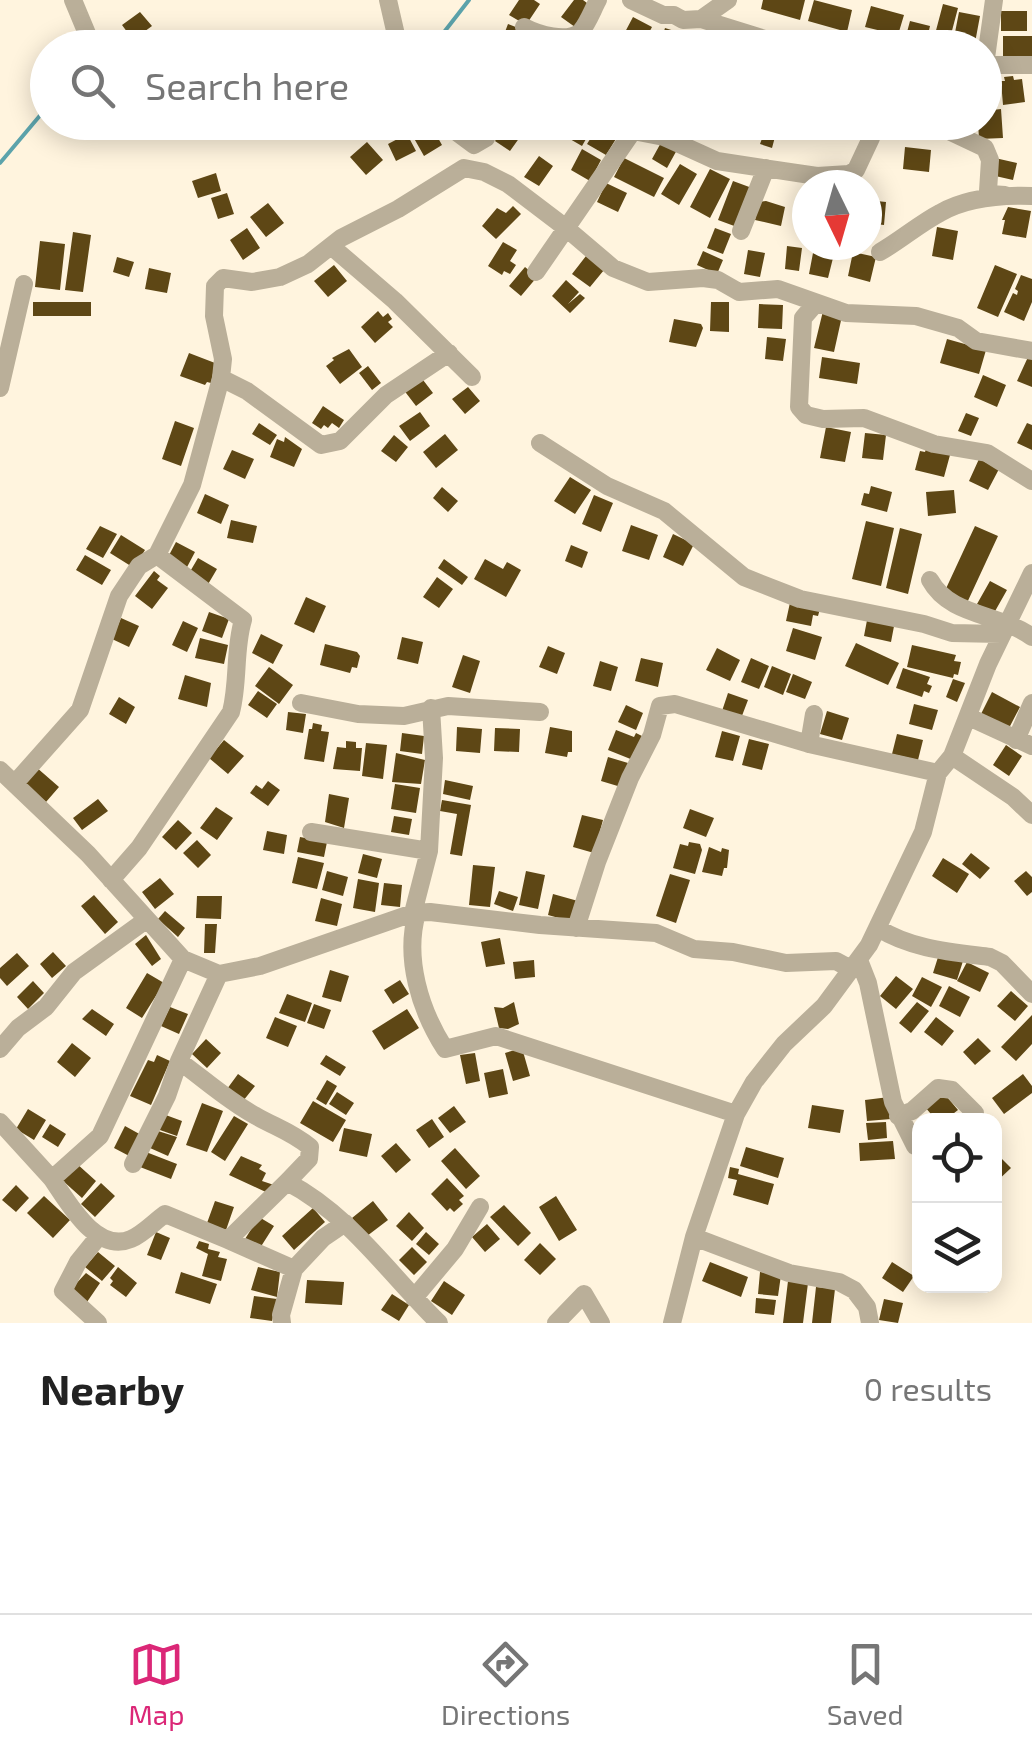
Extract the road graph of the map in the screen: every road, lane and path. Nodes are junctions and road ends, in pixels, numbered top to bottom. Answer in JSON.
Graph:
{"nodes":[{"id":1,"x":73,"y":0,"type":"edge"},
{"id":2,"x":388,"y":0,"type":"edge"},
{"id":3,"x":598,"y":0,"type":"edge"},
{"id":4,"x":631,"y":0,"type":"edge"},
{"id":5,"x":728,"y":0,"type":"edge"},
{"id":6,"x":994,"y":0,"type":"edge"},
{"id":7,"x":701,"y":19,"type":"junction"},
{"id":8,"x":524,"y":26,"type":"dead end"},
{"id":9,"x":86,"y":30,"type":"edge"},
{"id":10,"x":396,"y":30,"type":"edge"},
{"id":11,"x":530,"y":30,"type":"edge"},
{"id":12,"x":582,"y":30,"type":"edge"},
{"id":13,"x":736,"y":30,"type":"edge"},
{"id":14,"x":989,"y":30,"type":"edge"},
{"id":15,"x":1002,"y":65,"type":"edge"},
{"id":16,"x":1032,"y":65,"type":"edge"},
{"id":17,"x":617,"y":140,"type":"edge"},
{"id":18,"x":671,"y":140,"type":"edge"},
{"id":19,"x":870,"y":140,"type":"edge"},
{"id":20,"x":968,"y":140,"type":"edge"},
{"id":21,"x":766,"y":168,"type":"junction"},
{"id":22,"x":1005,"y":195,"type":"junction"},
{"id":23,"x":1032,"y":196,"type":"edge"},
{"id":24,"x":566,"y":228,"type":"junction"},
{"id":25,"x":741,"y":231,"type":"dead end"},
{"id":26,"x":331,"y":246,"type":"junction"},
{"id":27,"x":882,"y":251,"type":"edge"},
{"id":28,"x":536,"y":272,"type":"dead end"},
{"id":29,"x":24,"y":284,"type":"dead end"},
{"id":30,"x":816,"y":303,"type":"junction"},
{"id":31,"x":1032,"y":350,"type":"edge"},
{"id":32,"x":449,"y":353,"type":"junction"},
{"id":33,"x":472,"y":377,"type":"dead end"},
{"id":34,"x":221,"y":378,"type":"junction"},
{"id":35,"x":0,"y":388,"type":"edge"},
{"id":36,"x":540,"y":442,"type":"dead end"},
{"id":37,"x":1032,"y":481,"type":"edge"},
{"id":38,"x":156,"y":555,"type":"junction"},
{"id":39,"x":1032,"y":573,"type":"edge"},
{"id":40,"x":930,"y":580,"type":"dead end"},
{"id":41,"x":1005,"y":629,"type":"junction"},
{"id":42,"x":1031,"y":635,"type":"edge"},
{"id":43,"x":302,"y":703,"type":"dead end"},
{"id":44,"x":1032,"y":704,"type":"edge"},
{"id":45,"x":431,"y":708,"type":"junction"},
{"id":46,"x":540,"y":712,"type":"dead end"},
{"id":47,"x":814,"y":714,"type":"dead end"},
{"id":48,"x":969,"y":717,"type":"junction"},
{"id":49,"x":1024,"y":743,"type":"edge"},
{"id":50,"x":809,"y":744,"type":"junction"},
{"id":51,"x":952,"y":756,"type":"junction"},
{"id":52,"x":0,"y":770,"type":"edge"},
{"id":53,"x":938,"y":773,"type":"junction"},
{"id":54,"x":16,"y":782,"type":"junction"},
{"id":55,"x":1032,"y":815,"type":"edge"},
{"id":56,"x":311,"y":832,"type":"dead end"},
{"id":57,"x":429,"y":851,"type":"junction"},
{"id":58,"x":111,"y":880,"type":"junction"},
{"id":59,"x":415,"y":913,"type":"junction"},
{"id":60,"x":146,"y":920,"type":"junction"},
{"id":61,"x":576,"y":928,"type":"junction"},
{"id":62,"x":878,"y":928,"type":"junction"},
{"id":63,"x":183,"y":958,"type":"junction"},
{"id":64,"x":854,"y":964,"type":"junction"},
{"id":65,"x":219,"y":974,"type":"junction"},
{"id":66,"x":1032,"y":994,"type":"edge"},
{"id":67,"x":0,"y":1050,"type":"edge"},
{"id":68,"x":179,"y":1060,"type":"junction"},
{"id":69,"x":973,"y":1113,"type":"edge"},
{"id":70,"x":736,"y":1114,"type":"junction"},
{"id":71,"x":898,"y":1116,"type":"junction"},
{"id":72,"x":0,"y":1122,"type":"edge"},
{"id":73,"x":912,"y":1142,"type":"edge"},
{"id":74,"x":133,"y":1164,"type":"dead end"},
{"id":75,"x":52,"y":1179,"type":"junction"},
{"id":76,"x":286,"y":1182,"type":"junction"},
{"id":77,"x":480,"y":1207,"type":"dead end"},
{"id":78,"x":345,"y":1222,"type":"junction"},
{"id":79,"x":98,"y":1236,"type":"junction"},
{"id":80,"x":694,"y":1238,"type":"junction"},
{"id":81,"x":228,"y":1240,"type":"junction"},
{"id":82,"x":294,"y":1269,"type":"junction"},
{"id":83,"x":414,"y":1298,"type":"junction"},
{"id":84,"x":98,"y":1323,"type":"edge"},
{"id":85,"x":282,"y":1323,"type":"edge"},
{"id":86,"x":439,"y":1323,"type":"edge"},
{"id":87,"x":556,"y":1323,"type":"edge"},
{"id":88,"x":601,"y":1323,"type":"edge"},
{"id":89,"x":672,"y":1323,"type":"edge"},
{"id":90,"x":870,"y":1323,"type":"edge"}],
"edges":[{"from":1,"to":9,"type":"street"},
{"from":2,"to":10,"type":"street"},
{"from":3,"to":12,"type":"street"},
{"from":4,"to":7,"type":"street"},
{"from":5,"to":7,"type":"street"},
{"from":6,"to":14,"type":"street"},
{"from":7,"to":13,"type":"street"},
{"from":8,"to":11,"type":"street"},
{"from":15,"to":16,"type":"street"},
{"from":17,"to":24,"type":"street"},
{"from":18,"to":21,"type":"street"},
{"from":19,"to":21,"type":"street"},
{"from":20,"to":22,"type":"street"},
{"from":21,"to":25,"type":"street"},
{"from":22,"to":23,"type":"street"},
{"from":22,"to":27,"type":"street"},
{"from":24,"to":26,"type":"street"},
{"from":24,"to":28,"type":"street"},
{"from":24,"to":30,"type":"street"},
{"from":26,"to":32,"type":"street"},
{"from":26,"to":34,"type":"street"},
{"from":29,"to":35,"type":"street"},
{"from":30,"to":31,"type":"street"},
{"from":30,"to":37,"type":"street"},
{"from":32,"to":33,"type":"street"},
{"from":32,"to":34,"type":"street"},
{"from":34,"to":38,"type":"street"},
{"from":36,"to":41,"type":"street"},
{"from":38,"to":54,"type":"street"},
{"from":38,"to":58,"type":"street"},
{"from":39,"to":41,"type":"street"},
{"from":40,"to":41,"type":"street"},
{"from":41,"to":42,"type":"street"},
{"from":41,"to":48,"type":"street"},
{"from":43,"to":45,"type":"street"},
{"from":44,"to":49,"type":"street"},
{"from":45,"to":46,"type":"street"},
{"from":45,"to":57,"type":"street"},
{"from":47,"to":50,"type":"street"},
{"from":48,"to":49,"type":"street"},
{"from":48,"to":51,"type":"street"},
{"from":50,"to":53,"type":"street"},
{"from":50,"to":61,"type":"street"},
{"from":51,"to":53,"type":"street"},
{"from":51,"to":55,"type":"street"},
{"from":52,"to":54,"type":"street"},
{"from":53,"to":62,"type":"street"},
{"from":54,"to":58,"type":"street"},
{"from":56,"to":57,"type":"street"},
{"from":57,"to":59,"type":"street"},
{"from":58,"to":60,"type":"street"},
{"from":59,"to":61,"type":"street"},
{"from":59,"to":65,"type":"street"},
{"from":59,"to":70,"type":"street"},
{"from":60,"to":63,"type":"street"},
{"from":60,"to":67,"type":"street"},
{"from":61,"to":64,"type":"street"},
{"from":62,"to":64,"type":"street"},
{"from":62,"to":66,"type":"street"},
{"from":63,"to":65,"type":"street"},
{"from":63,"to":75,"type":"street"},
{"from":64,"to":70,"type":"street"},
{"from":64,"to":71,"type":"street"},
{"from":65,"to":68,"type":"street"},
{"from":68,"to":74,"type":"street"},
{"from":68,"to":76,"type":"street"},
{"from":69,"to":71,"type":"street"},
{"from":70,"to":80,"type":"street"},
{"from":71,"to":73,"type":"street"},
{"from":72,"to":75,"type":"street"},
{"from":75,"to":79,"type":"street"},
{"from":76,"to":78,"type":"street"},
{"from":76,"to":81,"type":"street"},
{"from":77,"to":83,"type":"street"},
{"from":78,"to":82,"type":"street"},
{"from":78,"to":83,"type":"street"},
{"from":79,"to":81,"type":"street"},
{"from":79,"to":84,"type":"street"},
{"from":80,"to":89,"type":"street"},
{"from":80,"to":90,"type":"street"},
{"from":81,"to":82,"type":"street"},
{"from":82,"to":85,"type":"street"},
{"from":83,"to":86,"type":"street"},
{"from":87,"to":88,"type":"street"}]}
